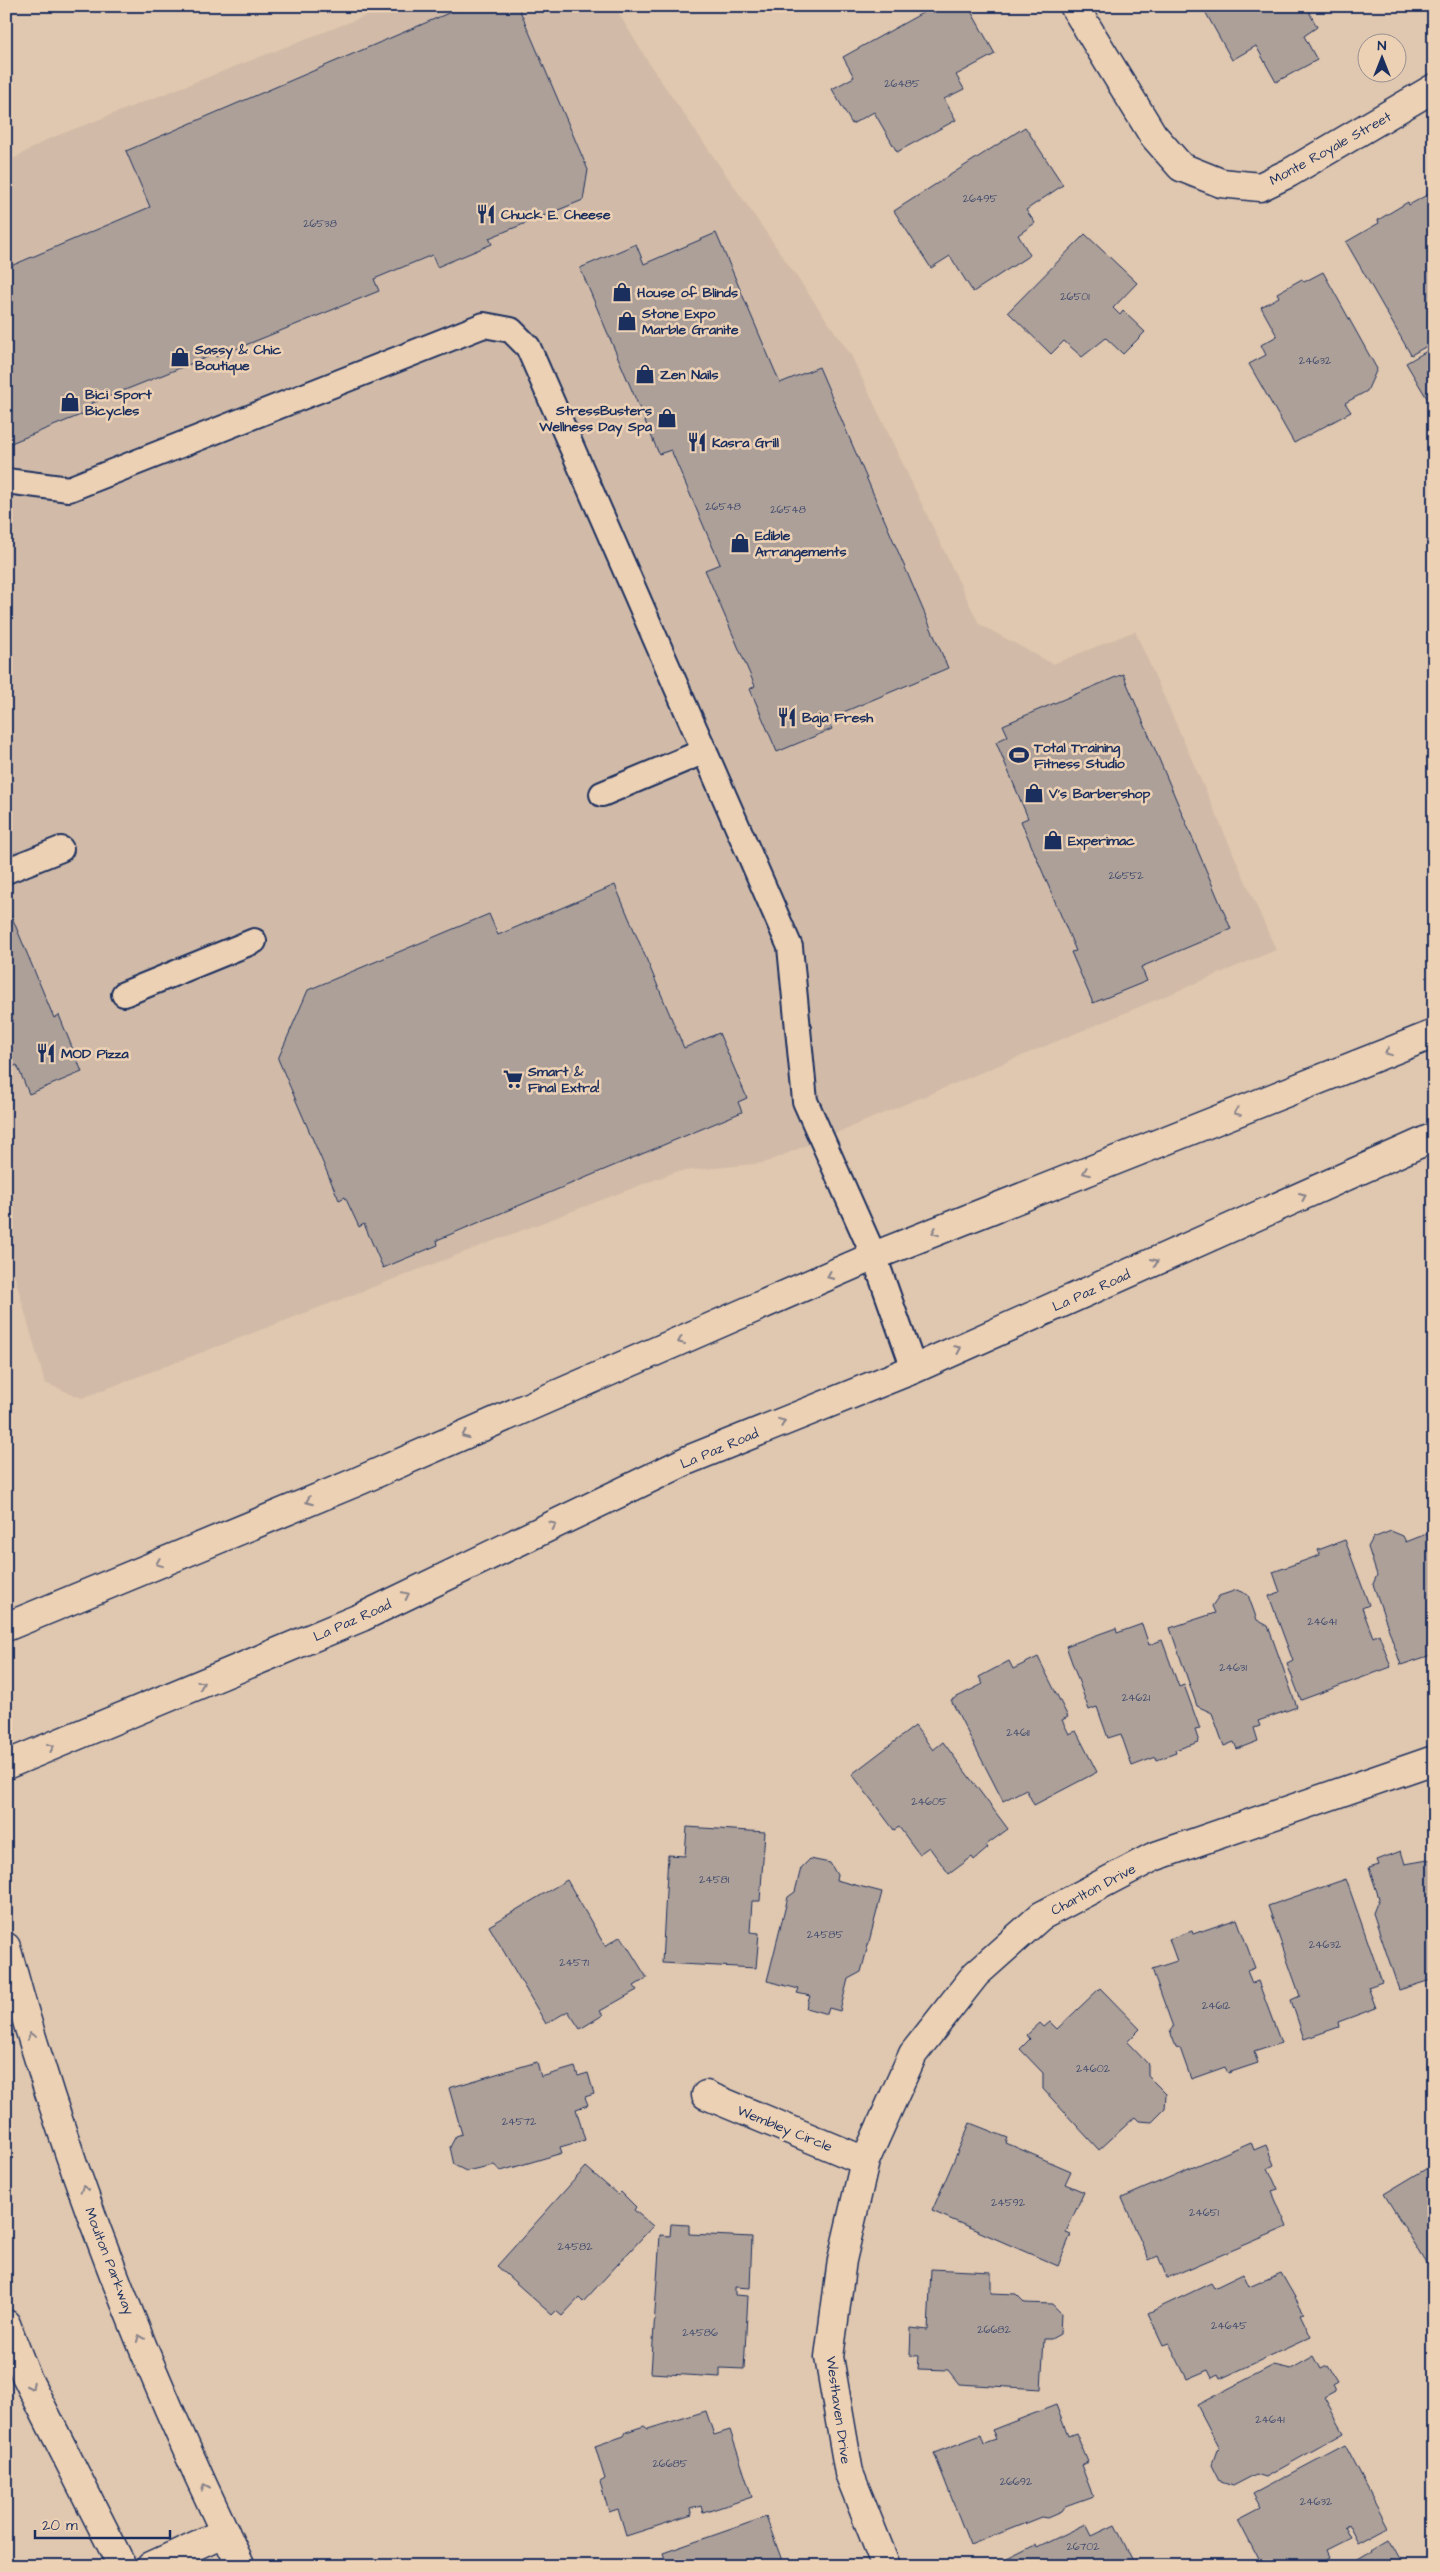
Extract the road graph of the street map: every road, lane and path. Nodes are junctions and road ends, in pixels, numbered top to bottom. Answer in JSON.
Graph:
{"nodes":[{"id":1,"x":1074,"y":6,"type":"edge"},
{"id":2,"x":1434,"y":88,"type":"edge"},
{"id":3,"x":6,"y":480,"type":"edge"},
{"id":4,"x":705,"y":751,"type":"junction"},
{"id":5,"x":602,"y":794,"type":"dead end"},
{"id":6,"x":61,"y":849,"type":"dead end"},
{"id":7,"x":6,"y":871,"type":"edge"},
{"id":8,"x":254,"y":940,"type":"dead end"},
{"id":9,"x":124,"y":994,"type":"dead end"},
{"id":10,"x":1434,"y":1034,"type":"edge"},
{"id":11,"x":1434,"y":1137,"type":"edge"},
{"id":12,"x":874,"y":1256,"type":"junction"},
{"id":13,"x":914,"y":1369,"type":"junction"},
{"id":14,"x":6,"y":1627,"type":"edge"},
{"id":15,"x":1434,"y":1760,"type":"edge"},
{"id":16,"x":6,"y":1766,"type":"edge"},
{"id":17,"x":6,"y":1947,"type":"edge"},
{"id":18,"x":706,"y":2095,"type":"dead end"},
{"id":19,"x":865,"y":2161,"type":"junction"},
{"id":20,"x":6,"y":2324,"type":"edge"},
{"id":21,"x":225,"y":2532,"type":"junction"},
{"id":22,"x":122,"y":2566,"type":"edge"},
{"id":23,"x":151,"y":2566,"type":"edge"},
{"id":24,"x":241,"y":2566,"type":"edge"},
{"id":25,"x":886,"y":2566,"type":"edge"}],
"edges":[{"from":1,"to":2,"type":"main road","name":"Monte Royale Street"},
{"from":3,"to":4,"type":"lane"},
{"from":4,"to":5,"type":"lane"},
{"from":4,"to":12,"type":"lane"},
{"from":6,"to":7,"type":"lane"},
{"from":8,"to":9,"type":"lane"},
{"from":10,"to":12,"type":"main road","one_way":true},
{"from":13,"to":11,"type":"main road","name":"La Paz Road","one_way":true},
{"from":12,"to":13,"type":"lane"},
{"from":12,"to":14,"type":"main road","one_way":true},
{"from":16,"to":13,"type":"main road","name":"La Paz Road","one_way":true},
{"from":15,"to":19,"type":"main road","name":"Charlton Drive"},
{"from":21,"to":17,"type":"main road","name":"Moulton Parkway","one_way":true},
{"from":18,"to":19,"type":"main road","name":"Wembley Circle"},
{"from":19,"to":25,"type":"main road","name":"Westhaven Drive"},
{"from":20,"to":22,"type":"main road","one_way":true},
{"from":21,"to":23,"type":"main road"},
{"from":21,"to":24,"type":"main road","name":"Moulton Parkway"}]}
